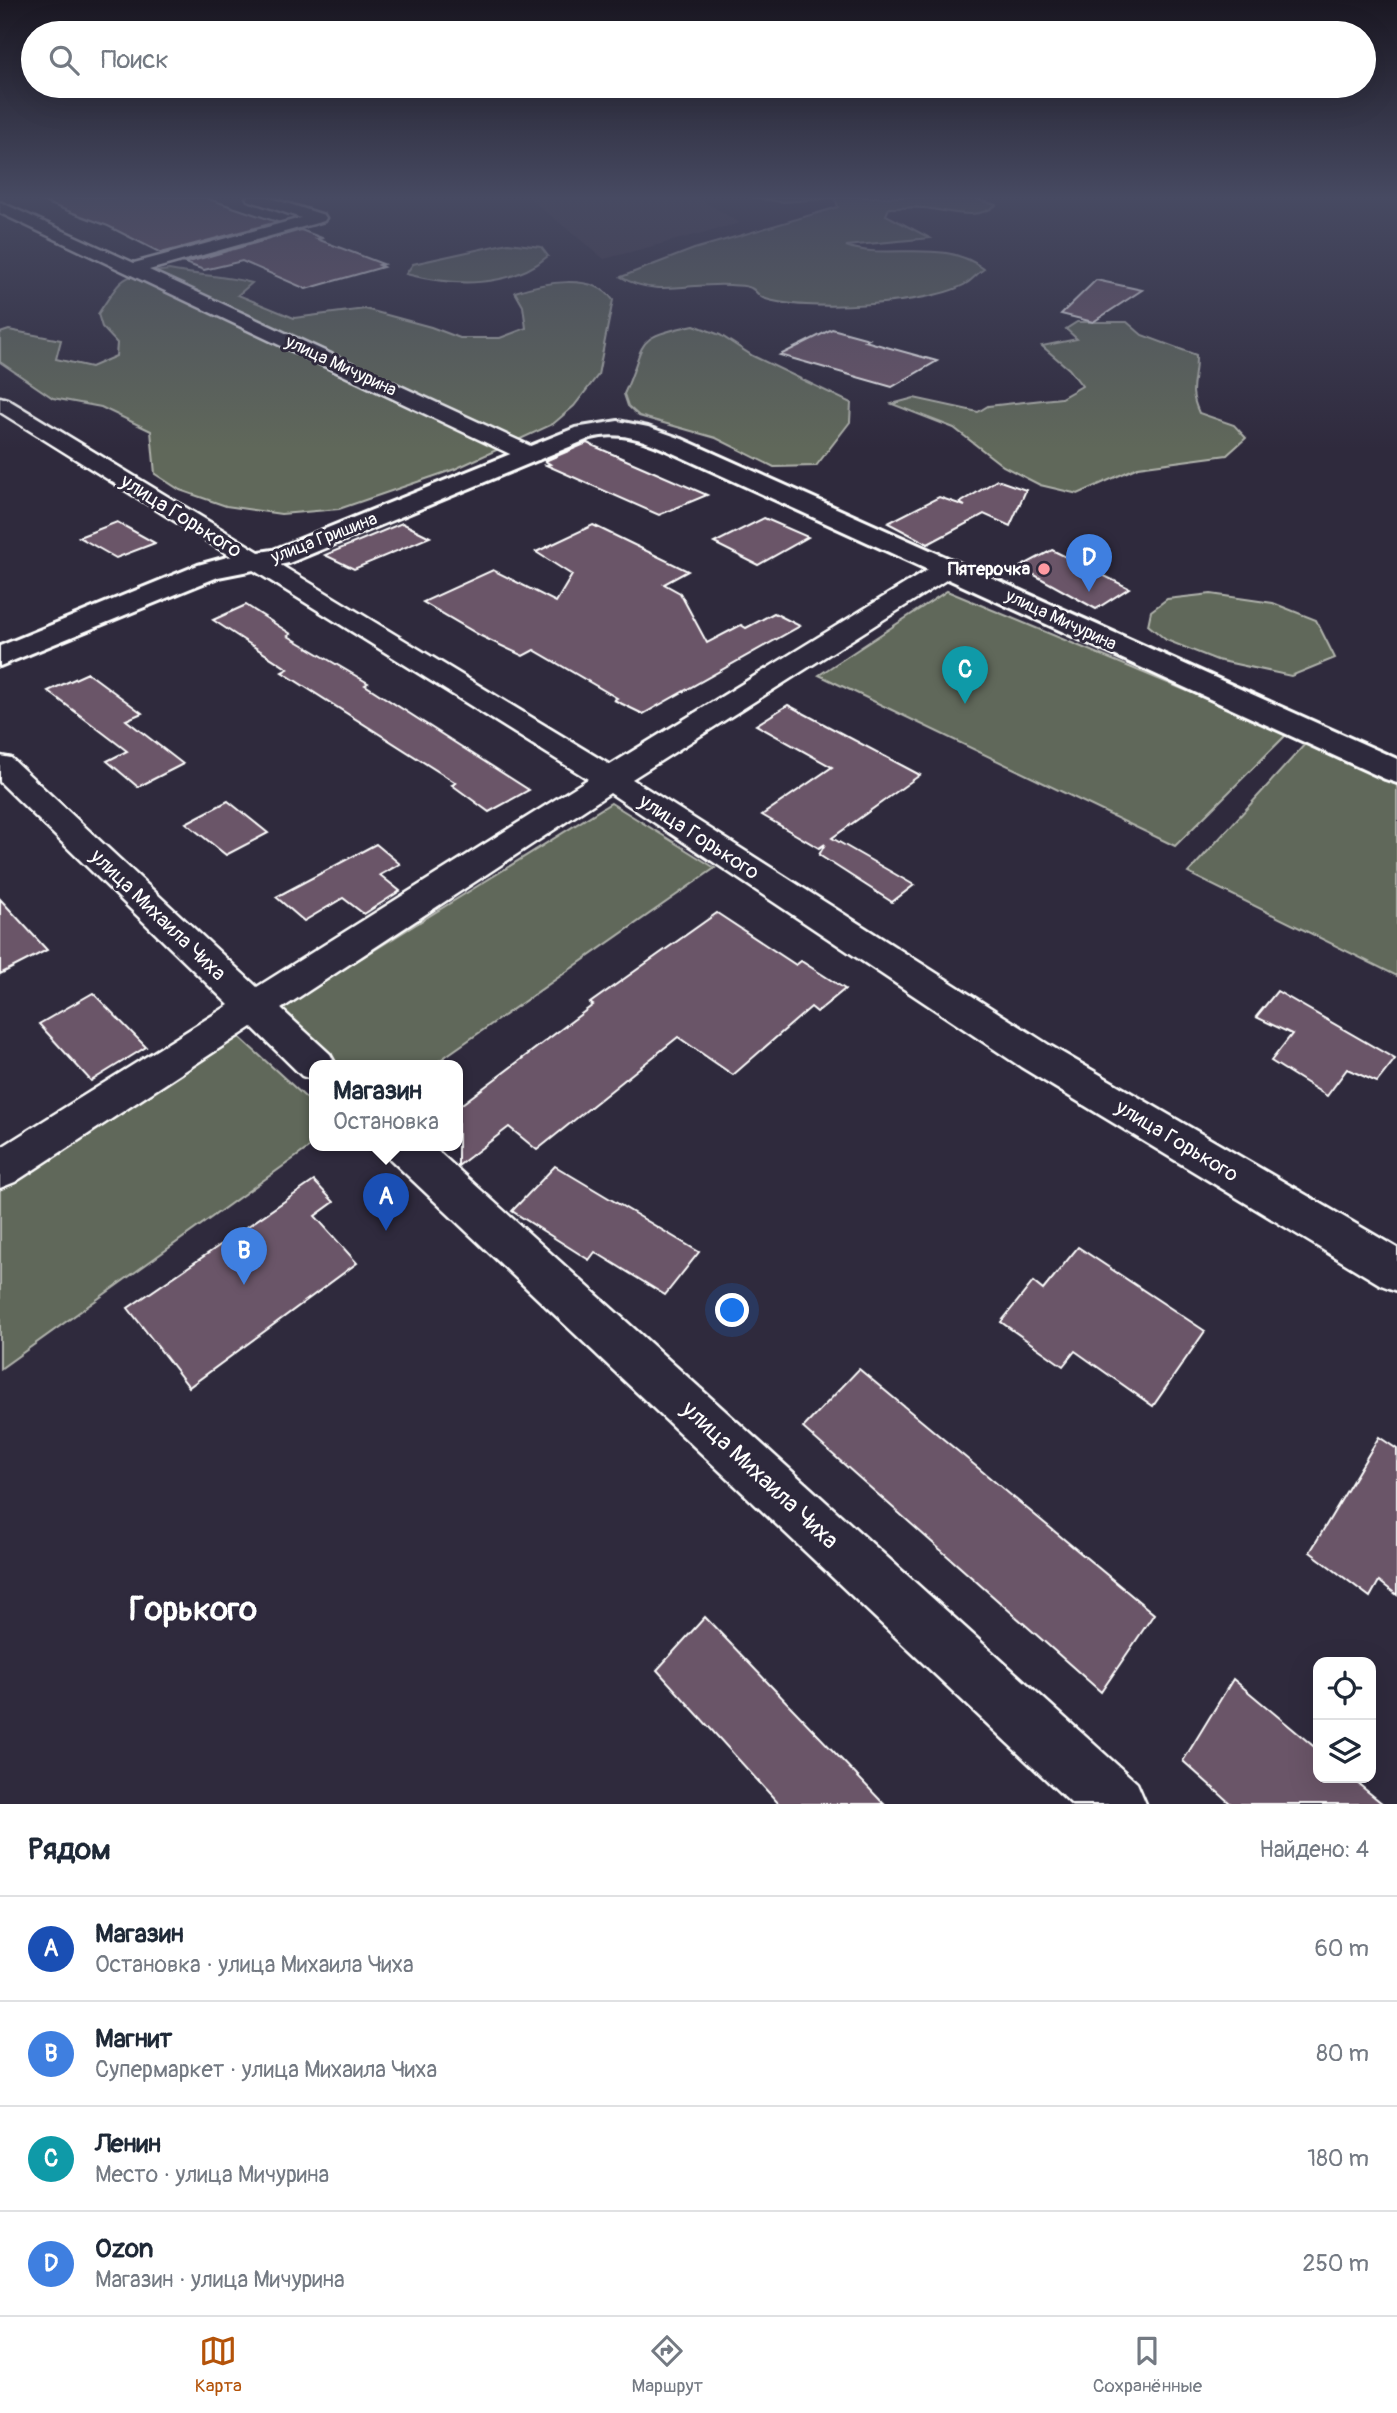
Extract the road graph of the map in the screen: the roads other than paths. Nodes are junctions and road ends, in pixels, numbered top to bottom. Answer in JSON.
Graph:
{"nodes":[{"id":1,"x":160,"y":281,"type":"edge"},
{"id":2,"x":0,"y":403,"type":"edge"},
{"id":3,"x":608,"y":427,"type":"joint"},
{"id":4,"x":531,"y":455,"type":"junction"},
{"id":5,"x":256,"y":562,"type":"junction"},
{"id":6,"x":948,"y":568,"type":"junction"},
{"id":7,"x":0,"y":657,"type":"edge"},
{"id":8,"x":0,"y":765,"type":"edge"},
{"id":9,"x":1397,"y":772,"type":"edge"},
{"id":10,"x":610,"y":779,"type":"junction"},
{"id":11,"x":255,"y":1009,"type":"junction"},
{"id":12,"x":311,"y":1060,"type":"edge"},
{"id":13,"x":409,"y":1151,"type":"edge"},
{"id":14,"x":0,"y":1170,"type":"edge"},
{"id":15,"x":1397,"y":1272,"type":"edge"},
{"id":16,"x":1116,"y":1804,"type":"edge"}],
"edges":[{"from":1,"to":4,"type":"street","name":"улица Мичурина"},
{"from":2,"to":5,"type":"street","name":"улица Горького"},
{"from":3,"to":4,"type":"street","name":"улица Гришина"},
{"from":3,"to":6,"type":"street","name":"улица Мичурина"},
{"from":4,"to":5,"type":"street","name":"улица Гришина"},
{"from":5,"to":7,"type":"street","name":"улица Гришина"},
{"from":5,"to":10,"type":"street","name":"улица Горького"},
{"from":6,"to":9,"type":"street","name":"улица Мичурина"},
{"from":6,"to":10,"type":"street"},
{"from":8,"to":11,"type":"street","name":"улица Михаила Чиха"},
{"from":10,"to":11,"type":"street"},
{"from":10,"to":15,"type":"street","name":"улица Горького"},
{"from":11,"to":12,"type":"street","name":"улица Михаила Чиха"},
{"from":11,"to":14,"type":"street"},
{"from":13,"to":16,"type":"street","name":"улица Михаила Чиха"}]}
